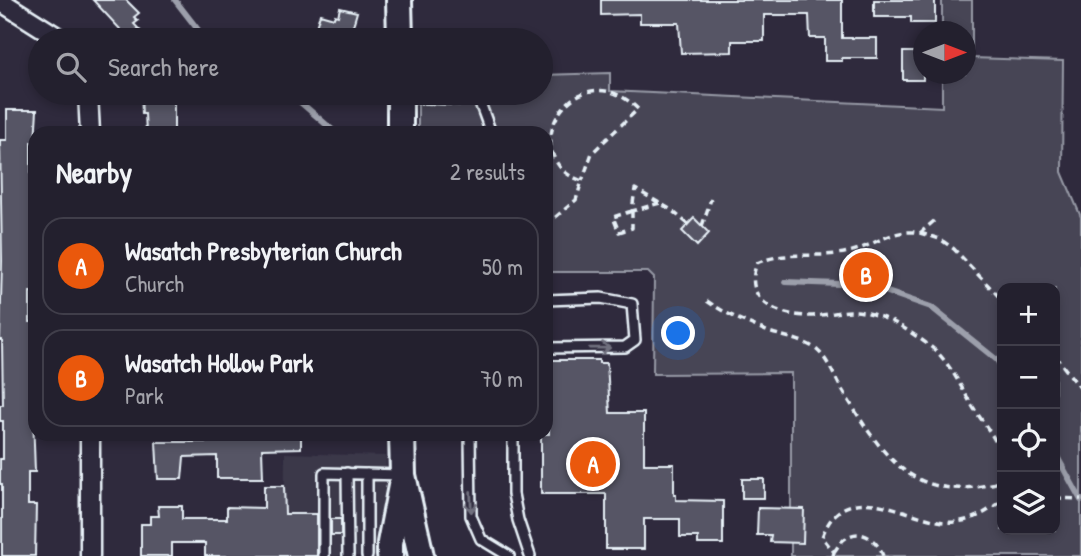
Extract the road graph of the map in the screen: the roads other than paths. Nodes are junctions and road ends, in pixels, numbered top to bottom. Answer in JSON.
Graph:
{"nodes":[{"id":1,"x":399,"y":0,"type":"edge"},
{"id":2,"x":0,"y":1,"type":"edge"},
{"id":3,"x":43,"y":28,"type":"edge"},
{"id":4,"x":400,"y":28,"type":"edge"},
{"id":5,"x":89,"y":105,"type":"edge"},
{"id":6,"x":400,"y":105,"type":"edge"},
{"id":7,"x":481,"y":105,"type":"edge"},
{"id":8,"x":90,"y":126,"type":"edge"},
{"id":9,"x":400,"y":126,"type":"edge"},
{"id":10,"x":488,"y":126,"type":"edge"},
{"id":11,"x":553,"y":300,"type":"edge"},
{"id":12,"x":553,"y":348,"type":"edge"},
{"id":13,"x":90,"y":441,"type":"edge"},
{"id":14,"x":402,"y":441,"type":"edge"},
{"id":15,"x":470,"y":441,"type":"edge"},
{"id":16,"x":513,"y":441,"type":"edge"},
{"id":17,"x":347,"y":473,"type":"junction"},
{"id":18,"x":367,"y":474,"type":"junction"},
{"id":19,"x":403,"y":475,"type":"junction"},
{"id":20,"x":90,"y":556,"type":"edge"},
{"id":21,"x":324,"y":556,"type":"edge"},
{"id":22,"x":348,"y":556,"type":"edge"},
{"id":23,"x":367,"y":556,"type":"edge"},
{"id":24,"x":390,"y":556,"type":"edge"},
{"id":25,"x":421,"y":556,"type":"edge"},
{"id":26,"x":509,"y":556,"type":"edge"},
{"id":27,"x":530,"y":556,"type":"edge"}],
"edges":[{"from":1,"to":4,"type":"street"},
{"from":2,"to":3,"type":"street"},
{"from":5,"to":8,"type":"street"},
{"from":6,"to":9,"type":"street"},
{"from":7,"to":10,"type":"lane"},
{"from":12,"to":11,"type":"lane","one_way":true},
{"from":13,"to":20,"type":"street"},
{"from":14,"to":19,"type":"street"},
{"from":15,"to":26,"type":"lane","one_way":true},
{"from":16,"to":27,"type":"lane"},
{"from":17,"to":18,"type":"lane"},
{"from":17,"to":21,"type":"lane"},
{"from":17,"to":22,"type":"lane"},
{"from":18,"to":19,"type":"lane"},
{"from":18,"to":23,"type":"lane"},
{"from":19,"to":24,"type":"street"},
{"from":19,"to":25,"type":"street"}]}
